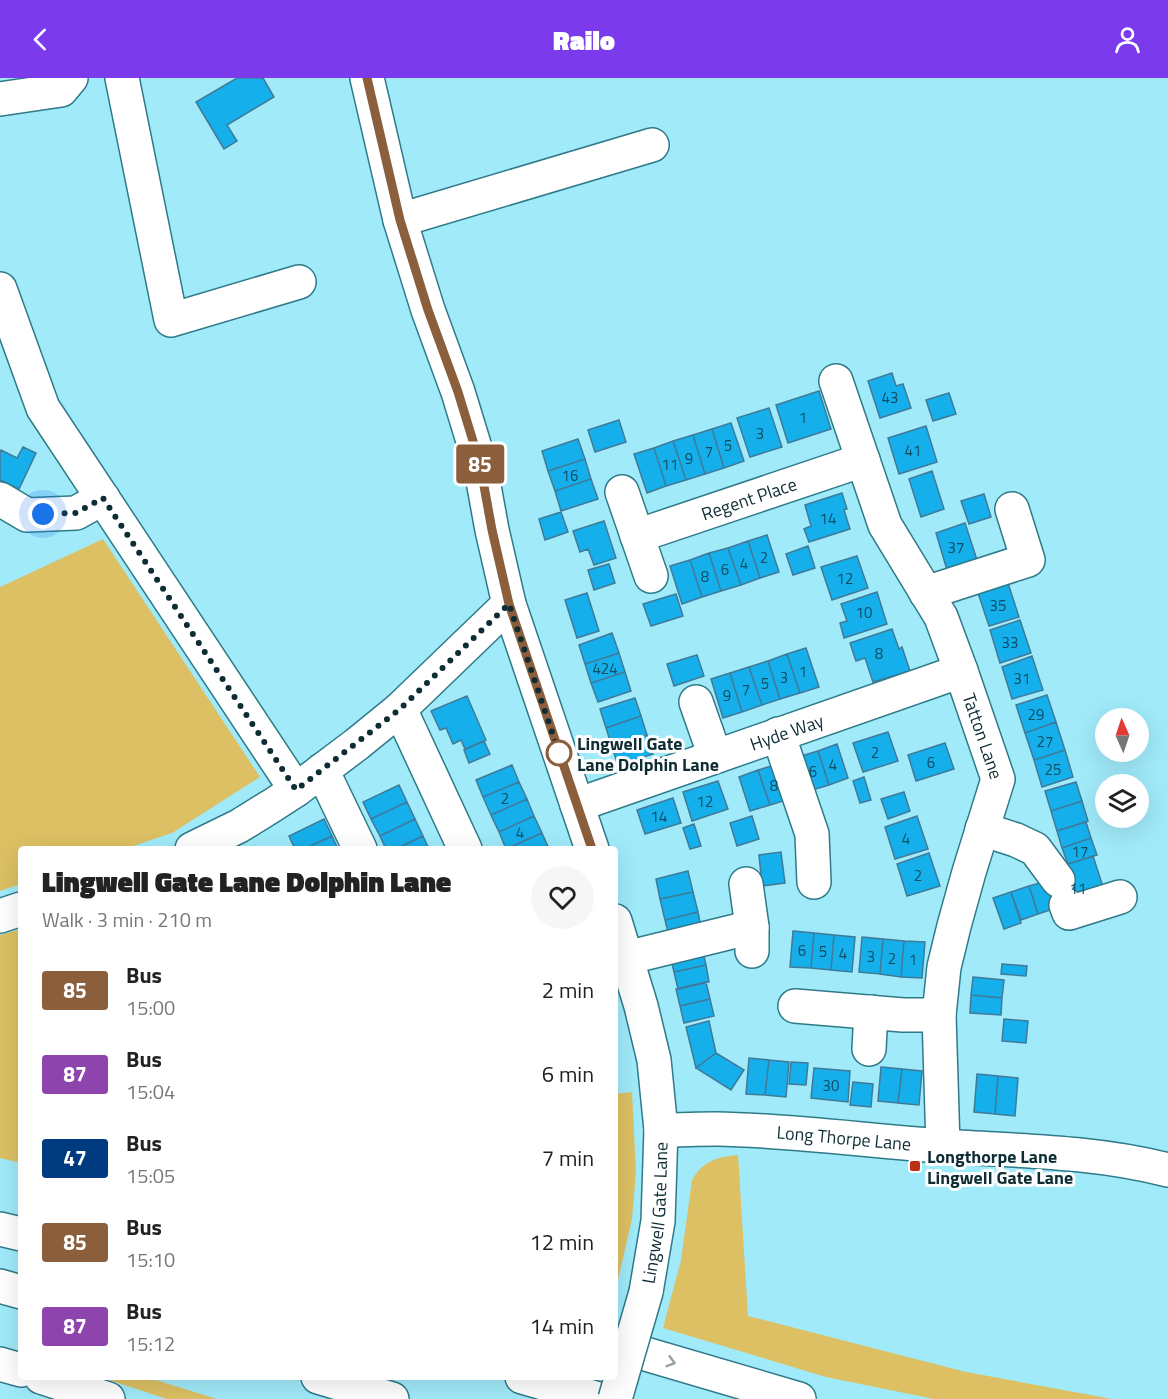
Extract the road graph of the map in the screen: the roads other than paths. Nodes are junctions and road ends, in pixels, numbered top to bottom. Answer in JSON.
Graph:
{"nodes":[{"id":1,"x":71,"y":78,"type":"edge"},
{"id":2,"x":122,"y":78,"type":"edge"},
{"id":3,"x":367,"y":78,"type":"edge"},
{"id":4,"x":0,"y":99,"type":"edge"},
{"id":5,"x":652,"y":145,"type":"dead end"},
{"id":6,"x":400,"y":220,"type":"junction"},
{"id":7,"x":299,"y":282,"type":"dead end"},
{"id":8,"x":0,"y":289,"type":"edge"},
{"id":9,"x":836,"y":381,"type":"dead end"},
{"id":10,"x":863,"y":460,"type":"junction"},
{"id":11,"x":622,"y":492,"type":"dead end"},
{"id":12,"x":103,"y":498,"type":"junction"},
{"id":13,"x":0,"y":499,"type":"edge"},
{"id":14,"x":1012,"y":509,"type":"dead end"},
{"id":15,"x":637,"y":536,"type":"junction"},
{"id":16,"x":651,"y":576,"type":"dead end"},
{"id":17,"x":926,"y":593,"type":"junction"},
{"id":18,"x":509,"y":604,"type":"junction"},
{"id":19,"x":961,"y":670,"type":"junction"},
{"id":20,"x":696,"y":702,"type":"dead end"},
{"id":21,"x":400,"y":709,"type":"junction"},
{"id":22,"x":778,"y":734,"type":"junction"},
{"id":23,"x":715,"y":756,"type":"junction"},
{"id":24,"x":322,"y":770,"type":"junction"},
{"id":25,"x":296,"y":790,"type":"junction"},
{"id":26,"x":577,"y":805,"type":"junction"},
{"id":27,"x":982,"y":829,"type":"junction"},
{"id":28,"x":245,"y":838,"type":"edge"},
{"id":29,"x":206,"y":846,"type":"edge"},
{"id":30,"x":359,"y":846,"type":"edge"},
{"id":31,"x":464,"y":846,"type":"edge"},
{"id":32,"x":591,"y":846,"type":"edge"},
{"id":33,"x":814,"y":882,"type":"dead end"},
{"id":34,"x":746,"y":884,"type":"dead end"},
{"id":35,"x":1120,"y":897,"type":"dead end"},
{"id":36,"x":18,"y":910,"type":"edge"},
{"id":37,"x":0,"y":916,"type":"edge"},
{"id":38,"x":618,"y":931,"type":"edge"},
{"id":39,"x":626,"y":958,"type":"junction"},
{"id":40,"x":795,"y":1006,"type":"dead end"},
{"id":41,"x":871,"y":1012,"type":"junction"},
{"id":42,"x":939,"y":1015,"type":"junction"},
{"id":43,"x":868,"y":1049,"type":"dead end"},
{"id":44,"x":661,"y":1130,"type":"junction"},
{"id":45,"x":943,"y":1146,"type":"junction"},
{"id":46,"x":1168,"y":1170,"type":"edge"},
{"id":47,"x":0,"y":1229,"type":"edge"},
{"id":48,"x":18,"y":1233,"type":"edge"},
{"id":49,"x":0,"y":1286,"type":"edge"},
{"id":50,"x":18,"y":1291,"type":"edge"},
{"id":51,"x":618,"y":1347,"type":"edge"},
{"id":52,"x":0,"y":1364,"type":"edge"},
{"id":53,"x":18,"y":1369,"type":"edge"},
{"id":54,"x":50,"y":1380,"type":"edge"},
{"id":55,"x":328,"y":1380,"type":"edge"},
{"id":56,"x":532,"y":1380,"type":"edge"},
{"id":57,"x":108,"y":1399,"type":"edge"},
{"id":58,"x":392,"y":1399,"type":"edge"},
{"id":59,"x":599,"y":1399,"type":"edge"},
{"id":60,"x":615,"y":1399,"type":"edge"},
{"id":61,"x":799,"y":1399,"type":"edge"}],
"edges":[{"from":1,"to":4,"type":"main road"},
{"from":2,"to":7,"type":"main road"},
{"from":3,"to":6,"type":"main road"},
{"from":5,"to":6,"type":"main road"},
{"from":6,"to":18,"type":"main road"},
{"from":8,"to":12,"type":"main road"},
{"from":9,"to":10,"type":"main road","name":"Tatton Lane"},
{"from":10,"to":15,"type":"main road","name":"Regent Place"},
{"from":10,"to":17,"type":"main road","name":"Tatton Lane"},
{"from":11,"to":15,"type":"main road"},
{"from":12,"to":13,"type":"main road"},
{"from":12,"to":25,"type":"main road"},
{"from":14,"to":17,"type":"main road"},
{"from":15,"to":16,"type":"main road"},
{"from":17,"to":19,"type":"main road","name":"Tatton Lane"},
{"from":18,"to":21,"type":"main road"},
{"from":18,"to":26,"type":"main road"},
{"from":19,"to":22,"type":"main road","name":"Hyde Way"},
{"from":19,"to":27,"type":"main road","name":"Tatton Lane"},
{"from":20,"to":23,"type":"main road"},
{"from":21,"to":24,"type":"main road"},
{"from":21,"to":31,"type":"main road"},
{"from":22,"to":23,"type":"main road","name":"Hyde Way"},
{"from":22,"to":33,"type":"main road"},
{"from":23,"to":26,"type":"main road","name":"Hyde Way"},
{"from":24,"to":25,"type":"main road"},
{"from":24,"to":30,"type":"main road"},
{"from":25,"to":28,"type":"main road"},
{"from":26,"to":32,"type":"main road"},
{"from":27,"to":35,"type":"main road"},
{"from":27,"to":42,"type":"main road","name":"Tatton Lane"},
{"from":28,"to":29,"type":"main road"},
{"from":34,"to":39,"type":"main road"},
{"from":36,"to":37,"type":"main road"},
{"from":38,"to":39,"type":"main road","name":"Lingwell Gate Lane"},
{"from":39,"to":44,"type":"main road","name":"Lingwell Gate Lane"},
{"from":40,"to":41,"type":"main road"},
{"from":41,"to":42,"type":"main road"},
{"from":41,"to":43,"type":"main road"},
{"from":42,"to":45,"type":"main road","name":"Tatton Lane"},
{"from":44,"to":45,"type":"main road","name":"Long Thorpe Lane"},
{"from":44,"to":60,"type":"main road","name":"Lingwell Gate Lane","bridge":true},
{"from":45,"to":46,"type":"main road","name":"Long Thorpe Lane"},
{"from":47,"to":48,"type":"main road"},
{"from":49,"to":50,"type":"main road"},
{"from":51,"to":61,"type":"main road","one_way":true},
{"from":52,"to":53,"type":"main road"},
{"from":54,"to":57,"type":"main road"},
{"from":55,"to":58,"type":"main road"},
{"from":56,"to":59,"type":"main road"}]}
